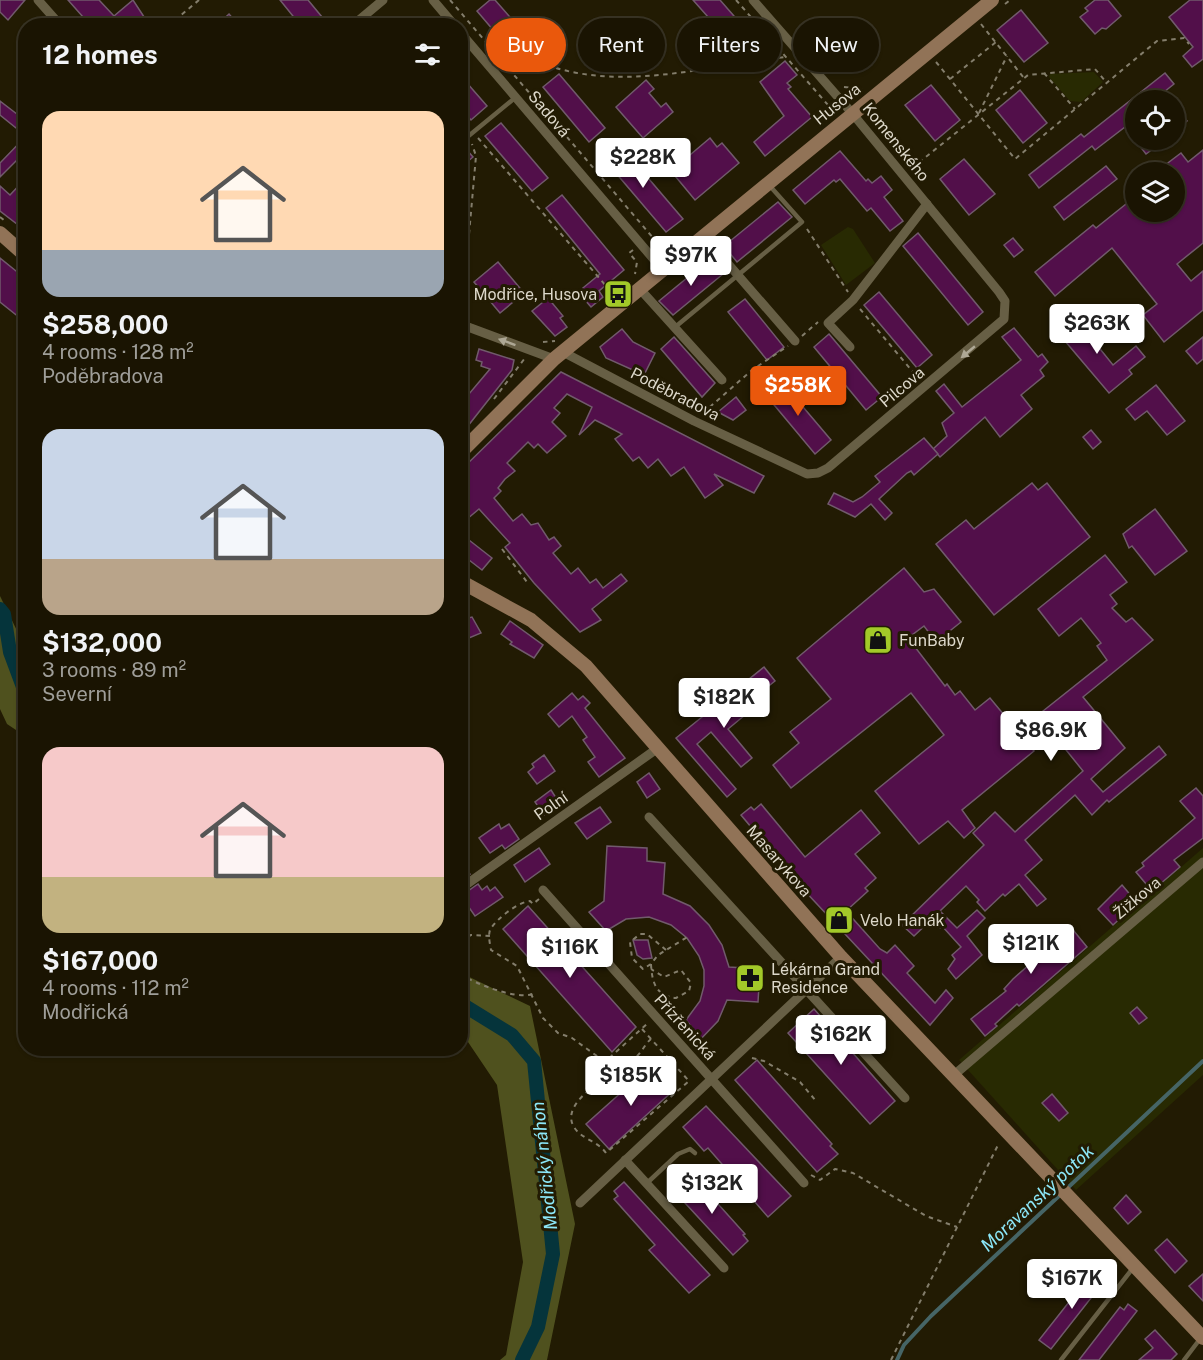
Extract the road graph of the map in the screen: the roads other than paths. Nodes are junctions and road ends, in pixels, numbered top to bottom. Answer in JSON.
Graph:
{"nodes":[{"id":1,"x":38,"y":0,"type":"edge"},
{"id":2,"x":383,"y":0,"type":"edge"},
{"id":3,"x":433,"y":0,"type":"edge"},
{"id":4,"x":753,"y":0,"type":"edge"},
{"id":5,"x":992,"y":0,"type":"edge"},
{"id":6,"x":54,"y":18,"type":"edge"},
{"id":7,"x":362,"y":18,"type":"edge"},
{"id":8,"x":448,"y":18,"type":"edge"},
{"id":9,"x":468,"y":41,"type":"edge"},
{"id":10,"x":516,"y":98,"type":"junction"},
{"id":11,"x":852,"y":113,"type":"junction"},
{"id":12,"x":468,"y":136,"type":"edge"},
{"id":13,"x":766,"y":183,"type":"junction"},
{"id":14,"x":927,"y":204,"type":"junction"},
{"id":15,"x":0,"y":233,"type":"edge"},
{"id":16,"x":703,"y":235,"type":"junction"},
{"id":17,"x":18,"y":249,"type":"edge"},
{"id":18,"x":662,"y":269,"type":"junction"},
{"id":19,"x":737,"y":274,"type":"junction"},
{"id":20,"x":635,"y":284,"type":"junction"},
{"id":21,"x":1006,"y":310,"type":"joint"},
{"id":22,"x":468,"y":327,"type":"edge"},
{"id":23,"x":674,"y":328,"type":"junction"},
{"id":24,"x":795,"y":341,"type":"road end"},
{"id":25,"x":850,"y":347,"type":"dead end"},
{"id":26,"x":557,"y":350,"type":"junction"},
{"id":27,"x":722,"y":380,"type":"dead end"},
{"id":28,"x":468,"y":445,"type":"edge"},
{"id":29,"x":807,"y":474,"type":"joint"},
{"id":30,"x":468,"y":585,"type":"edge"},
{"id":31,"x":658,"y":748,"type":"junction"},
{"id":32,"x":650,"y":817,"type":"dead end"},
{"id":33,"x":1203,"y":862,"type":"edge"},
{"id":34,"x":468,"y":883,"type":"edge"},
{"id":35,"x":544,"y":892,"type":"road end"},
{"id":36,"x":841,"y":957,"type":"junction"},
{"id":37,"x":806,"y":990,"type":"junction"},
{"id":38,"x":954,"y":1074,"type":"junction"},
{"id":39,"x":712,"y":1079,"type":"junction"},
{"id":40,"x":905,"y":1098,"type":"dead end"},
{"id":41,"x":695,"y":1153,"type":"dead end"},
{"id":42,"x":625,"y":1160,"type":"junction"},
{"id":43,"x":647,"y":1183,"type":"junction"},
{"id":44,"x":804,"y":1183,"type":"dead end"},
{"id":45,"x":580,"y":1203,"type":"dead end"},
{"id":46,"x":1135,"y":1267,"type":"junction"},
{"id":47,"x":724,"y":1268,"type":"dead end"},
{"id":48,"x":1203,"y":1337,"type":"edge"},
{"id":49,"x":1061,"y":1360,"type":"edge"},
{"id":50,"x":1184,"y":1360,"type":"edge"}],
"edges":[{"from":1,"to":6,"type":"street"},
{"from":2,"to":7,"type":"street"},
{"from":3,"to":8,"type":"street"},
{"from":4,"to":11,"type":"street","name":"Komenského"},
{"from":5,"to":11,"type":"street","name":"Husova"},
{"from":9,"to":10,"type":"street","name":"Sadová"},
{"from":10,"to":12,"type":"lane"},
{"from":10,"to":18,"type":"street","name":"Sadová"},
{"from":11,"to":13,"type":"street","name":"Husova"},
{"from":11,"to":14,"type":"street","name":"Komenského"},
{"from":13,"to":16,"type":"street","name":"Husova"},
{"from":13,"to":19,"type":"lane"},
{"from":14,"to":21,"type":"street","name":"Komenského"},
{"from":14,"to":25,"type":"street"},
{"from":15,"to":17,"type":"street"},
{"from":16,"to":18,"type":"street","name":"Husova"},
{"from":16,"to":19,"type":"street"},
{"from":18,"to":20,"type":"street","name":"Husova"},
{"from":19,"to":23,"type":"lane"},
{"from":19,"to":24,"type":"street"},
{"from":20,"to":23,"type":"street","name":"Poděbradova"},
{"from":20,"to":26,"type":"street","name":"Husova"},
{"from":21,"to":29,"type":"street","name":"Pilcova","one_way":true},
{"from":26,"to":22,"type":"street","name":"Poděbradova","one_way":true},
{"from":23,"to":27,"type":"street","name":"Poděbradova"},
{"from":26,"to":28,"type":"street","name":"Husova"},
{"from":26,"to":29,"type":"street","name":"Poděbradova"},
{"from":30,"to":31,"type":"street","name":"Masarykova"},
{"from":31,"to":34,"type":"street","name":"Polní"},
{"from":31,"to":36,"type":"street","name":"Masarykova"},
{"from":32,"to":37,"type":"street"},
{"from":33,"to":38,"type":"street","name":"Žižkova"},
{"from":35,"to":39,"type":"street","name":"Přízřenická"},
{"from":36,"to":37,"type":"street"},
{"from":36,"to":38,"type":"street","name":"Masarykova"},
{"from":37,"to":39,"type":"street"},
{"from":37,"to":40,"type":"street"},
{"from":38,"to":46,"type":"street","name":"Masarykova"},
{"from":39,"to":42,"type":"street"},
{"from":39,"to":44,"type":"street","name":"Přízřenická"},
{"from":41,"to":43,"type":"lane"},
{"from":42,"to":43,"type":"street"},
{"from":42,"to":45,"type":"street"},
{"from":43,"to":47,"type":"street"},
{"from":46,"to":48,"type":"street","name":"Masarykova"},
{"from":46,"to":49,"type":"lane"},
{"from":48,"to":50,"type":"lane"}]}
